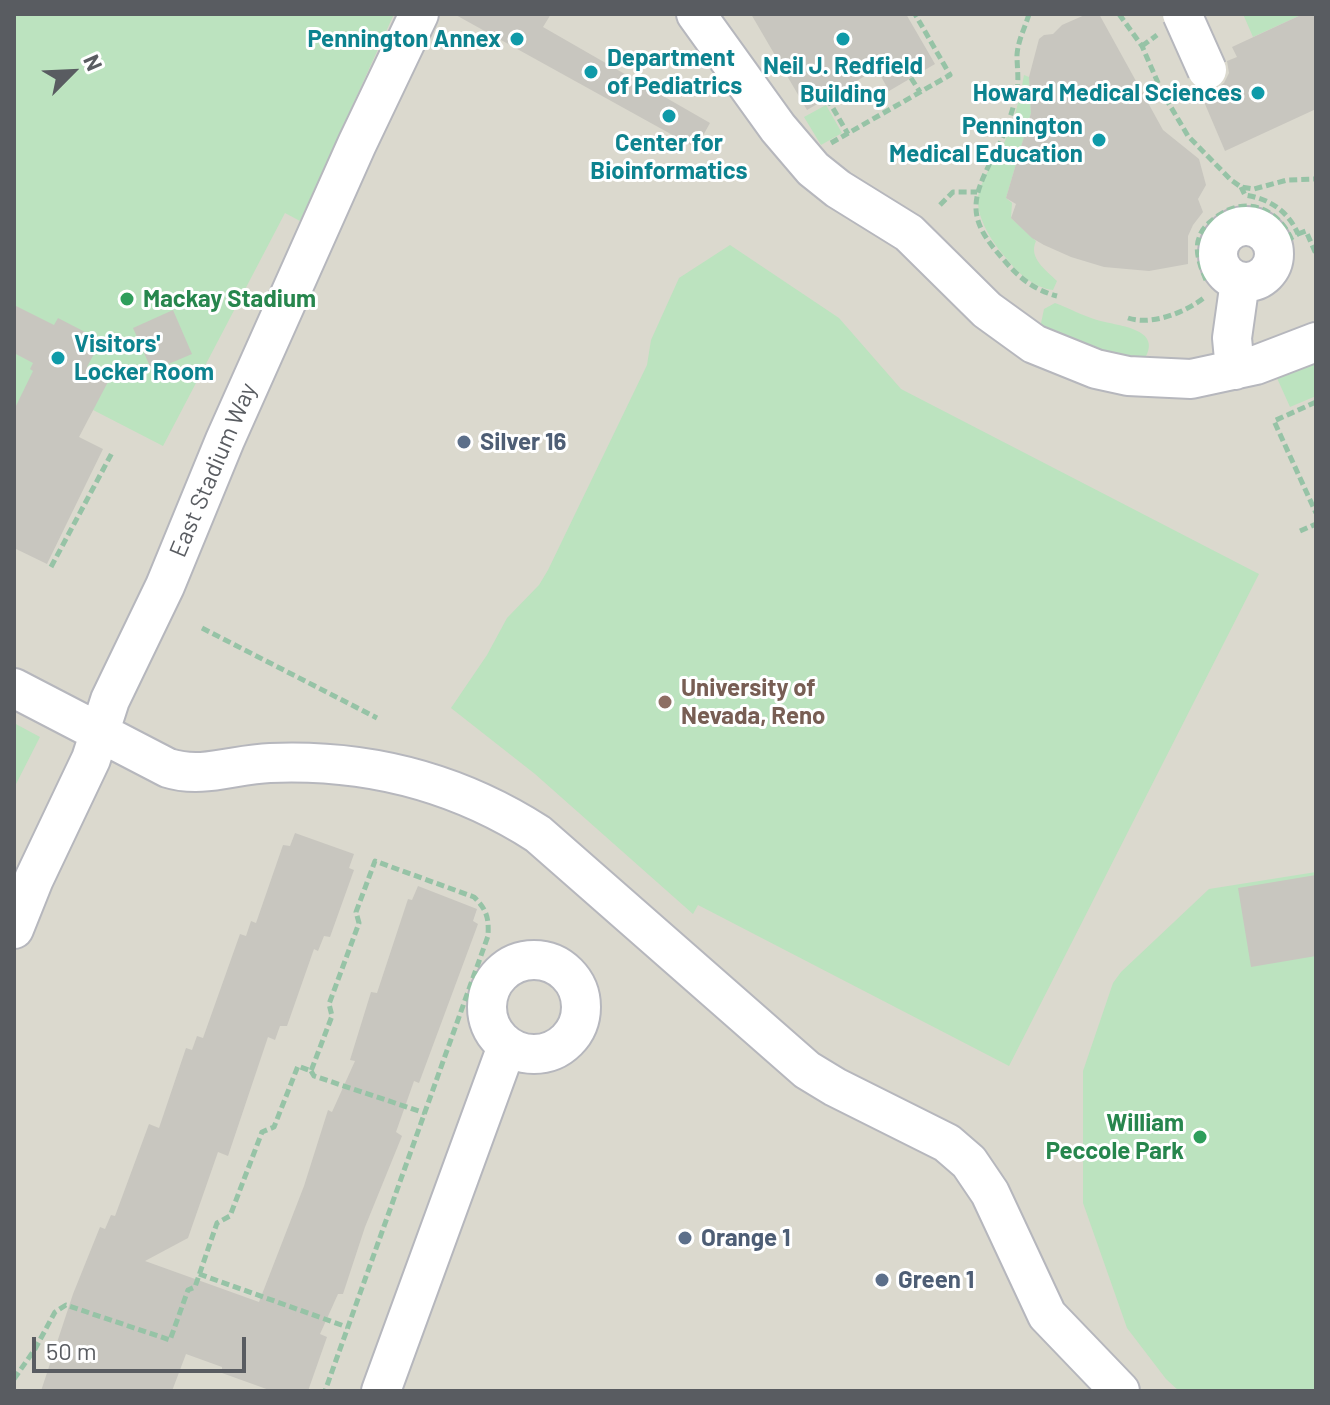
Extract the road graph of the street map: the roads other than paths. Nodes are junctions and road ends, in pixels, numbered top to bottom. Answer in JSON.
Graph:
{"nodes":[{"id":1,"x":419,"y":14,"type":"edge"},
{"id":2,"x":696,"y":14,"type":"edge"},
{"id":3,"x":1182,"y":14,"type":"edge"},
{"id":4,"x":1207,"y":70,"type":"dead end"},
{"id":5,"x":1219,"y":287,"type":"road end"},
{"id":6,"x":1316,"y":342,"type":"edge"},
{"id":7,"x":1235,"y":370,"type":"junction"},
{"id":8,"x":14,"y":688,"type":"edge"},
{"id":9,"x":100,"y":731,"type":"junction"},
{"id":10,"x":14,"y":929,"type":"edge"},
{"id":11,"x":507,"y":1046,"type":"dead end"},
{"id":12,"x":381,"y":1391,"type":"edge"},
{"id":13,"x":1120,"y":1391,"type":"edge"}],
"edges":[{"from":1,"to":9,"type":"street","name":"East Stadium Way"},
{"from":2,"to":7,"type":"street"},
{"from":3,"to":4,"type":"street","bridge":true},
{"from":5,"to":7,"type":"street"},
{"from":6,"to":7,"type":"street"},
{"from":8,"to":9,"type":"street"},
{"from":9,"to":10,"type":"street","name":"East Stadium Way"},
{"from":9,"to":13,"type":"street"},
{"from":11,"to":12,"type":"street"}]}
